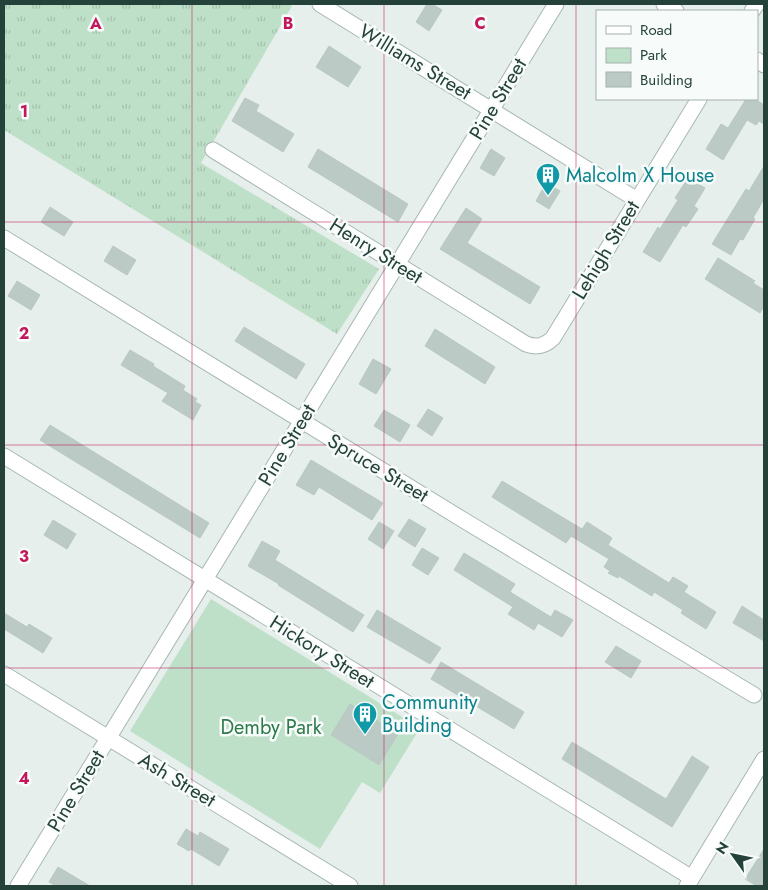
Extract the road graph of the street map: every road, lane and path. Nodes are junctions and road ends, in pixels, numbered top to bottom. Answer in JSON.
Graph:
{"nodes":[{"id":1,"x":320,"y":4,"type":"edge"},
{"id":2,"x":556,"y":4,"type":"edge"},
{"id":3,"x":698,"y":100,"type":"edge"},
{"id":4,"x":492,"y":109,"type":"junction"},
{"id":5,"x":213,"y":150,"type":"dead end"},
{"id":6,"x":637,"y":200,"type":"junction"},
{"id":7,"x":4,"y":238,"type":"edge"},
{"id":8,"x":397,"y":264,"type":"junction"},
{"id":9,"x":541,"y":346,"type":"joint"},
{"id":10,"x":302,"y":421,"type":"junction"},
{"id":11,"x":4,"y":456,"type":"edge"},
{"id":12,"x":205,"y":580,"type":"junction"},
{"id":13,"x":4,"y":674,"type":"edge"},
{"id":14,"x":754,"y":694,"type":"dead end"},
{"id":15,"x":108,"y":738,"type":"junction"},
{"id":16,"x":764,"y":759,"type":"edge"},
{"id":17,"x":690,"y":882,"type":"edge"},
{"id":18,"x":18,"y":886,"type":"edge"},
{"id":19,"x":350,"y":886,"type":"edge"}],
"edges":[{"from":1,"to":4,"type":"street","name":"Williams Street"},
{"from":2,"to":4,"type":"street","name":"Pine Street"},
{"from":3,"to":6,"type":"street","name":"Lehigh Street"},
{"from":4,"to":6,"type":"street","name":"Williams Street"},
{"from":4,"to":8,"type":"street","name":"Pine Street"},
{"from":5,"to":8,"type":"street","name":"Henry Street"},
{"from":6,"to":9,"type":"street","name":"Lehigh Street"},
{"from":7,"to":10,"type":"street","name":"Spruce Street"},
{"from":8,"to":9,"type":"street","name":"Henry Street"},
{"from":8,"to":10,"type":"street","name":"Pine Street"},
{"from":10,"to":12,"type":"street","name":"Pine Street"},
{"from":10,"to":14,"type":"street","name":"Spruce Street"},
{"from":11,"to":12,"type":"street","name":"Hickory Street"},
{"from":12,"to":15,"type":"street","name":"Pine Street"},
{"from":12,"to":17,"type":"street","name":"Hickory Street"},
{"from":13,"to":15,"type":"street","name":"Ash Street"},
{"from":15,"to":18,"type":"street","name":"Pine Street"},
{"from":15,"to":19,"type":"street","name":"Ash Street"},
{"from":16,"to":17,"type":"street"}]}
